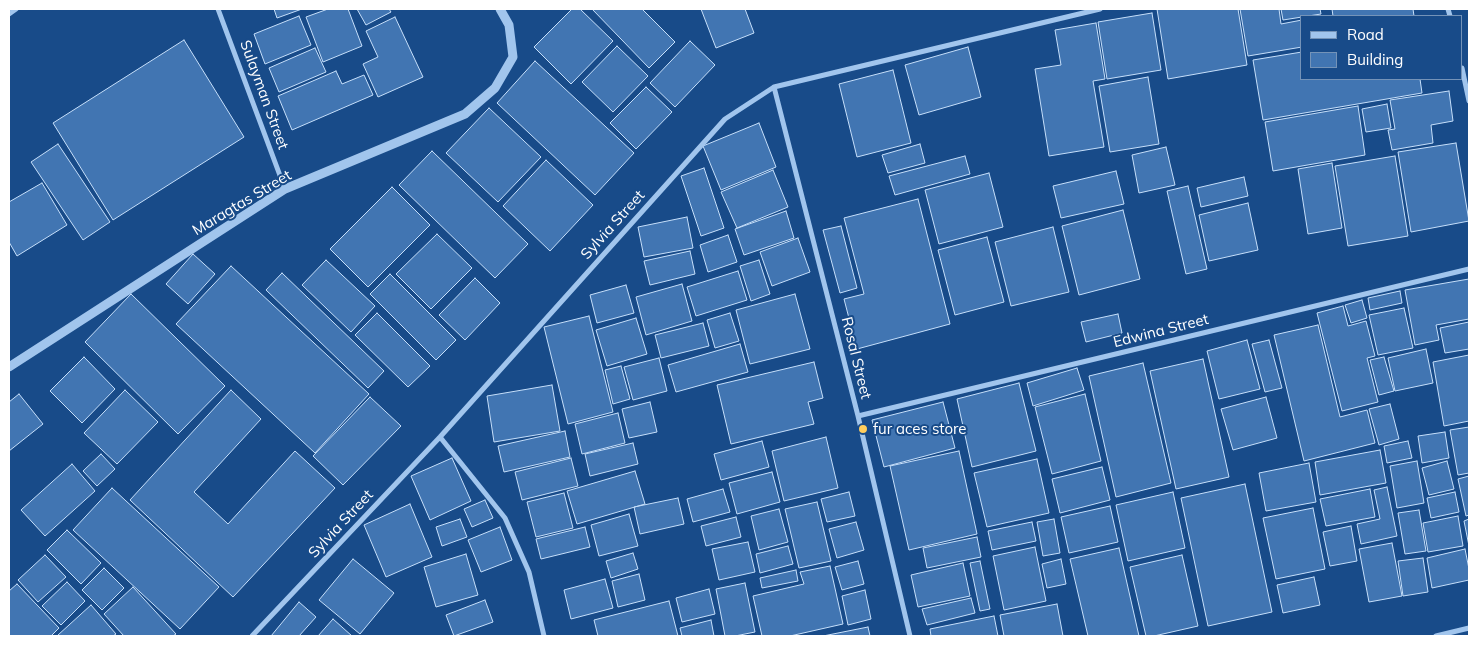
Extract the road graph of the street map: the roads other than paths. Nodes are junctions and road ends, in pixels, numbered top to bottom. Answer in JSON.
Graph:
{"nodes":[{"id":1,"x":16,"y":9,"type":"edge"},
{"id":2,"x":218,"y":9,"type":"edge"},
{"id":3,"x":500,"y":9,"type":"edge"},
{"id":4,"x":1100,"y":9,"type":"edge"},
{"id":5,"x":9,"y":14,"type":"edge"},
{"id":6,"x":1463,"y":73,"type":"edge"},
{"id":7,"x":774,"y":86,"type":"junction"},
{"id":8,"x":1469,"y":101,"type":"edge"},
{"id":9,"x":285,"y":189,"type":"junction"},
{"id":10,"x":1469,"y":269,"type":"edge"},
{"id":11,"x":9,"y":367,"type":"edge"},
{"id":12,"x":858,"y":416,"type":"junction"},
{"id":13,"x":440,"y":438,"type":"junction"},
{"id":14,"x":1469,"y":628,"type":"edge"},
{"id":15,"x":252,"y":636,"type":"edge"},
{"id":16,"x":544,"y":636,"type":"edge"},
{"id":17,"x":910,"y":636,"type":"edge"},
{"id":18,"x":1436,"y":636,"type":"edge"}],
"edges":[{"from":1,"to":5,"type":"street"},
{"from":2,"to":9,"type":"street","name":"Sulayman Street"},
{"from":3,"to":9,"type":"street","name":"Maragtas Street"},
{"from":4,"to":7,"type":"street","name":"Sylvia Street"},
{"from":6,"to":8,"type":"street"},
{"from":7,"to":12,"type":"street","name":"Rosal Street"},
{"from":7,"to":13,"type":"street","name":"Sylvia Street"},
{"from":9,"to":11,"type":"street","name":"Maragtas Street"},
{"from":10,"to":12,"type":"street","name":"Edwina Street"},
{"from":12,"to":17,"type":"street","name":"Rosal Street"},
{"from":13,"to":15,"type":"street","name":"Sylvia Street"},
{"from":13,"to":16,"type":"street"},
{"from":14,"to":18,"type":"street"}]}
